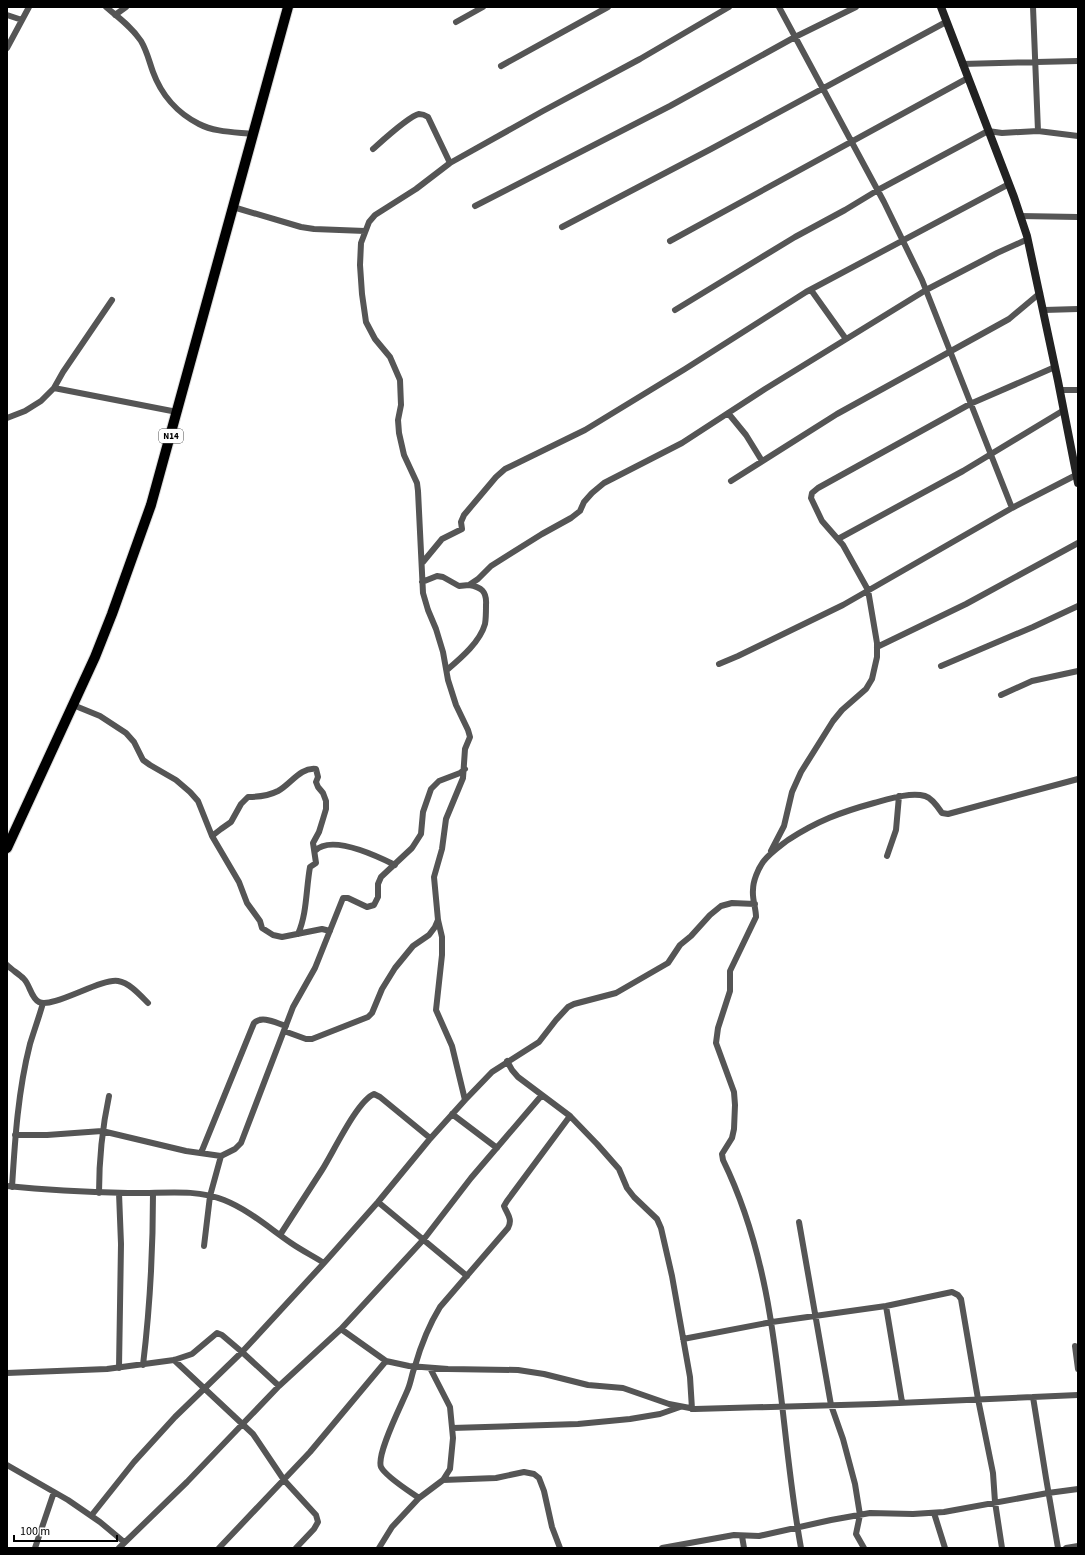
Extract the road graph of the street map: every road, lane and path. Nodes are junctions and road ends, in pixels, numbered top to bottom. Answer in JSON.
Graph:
{"nodes":[{"id":1,"x":29,"y":7,"type":"edge"},
{"id":2,"x":106,"y":7,"type":"edge"},
{"id":3,"x":126,"y":7,"type":"edge"},
{"id":4,"x":288,"y":7,"type":"edge"},
{"id":5,"x":483,"y":7,"type":"edge"},
{"id":6,"x":608,"y":7,"type":"edge"},
{"id":7,"x":729,"y":7,"type":"edge"},
{"id":8,"x":779,"y":7,"type":"edge"},
{"id":9,"x":856,"y":7,"type":"edge"},
{"id":10,"x":941,"y":7,"type":"edge"},
{"id":11,"x":1033,"y":7,"type":"edge"},
{"id":12,"x":7,"y":15,"type":"edge"},
{"id":13,"x":115,"y":15,"type":"junction"},
{"id":14,"x":22,"y":20,"type":"junction"},
{"id":15,"x":456,"y":22,"type":"dead end"},
{"id":16,"x":946,"y":22,"type":"junction"},
{"id":17,"x":795,"y":37,"type":"junction"},
{"id":18,"x":7,"y":48,"type":"edge"},
{"id":19,"x":1078,"y":61,"type":"edge"},
{"id":20,"x":1035,"y":62,"type":"junction"},
{"id":21,"x":962,"y":64,"type":"junction"},
{"id":22,"x":501,"y":66,"type":"dead end"},
{"id":23,"x":968,"y":78,"type":"junction"},
{"id":24,"x":823,"y":89,"type":"junction"},
{"id":25,"x":988,"y":131,"type":"junction"},
{"id":26,"x":1038,"y":131,"type":"junction"},
{"id":27,"x":253,"y":134,"type":"junction"},
{"id":28,"x":1078,"y":136,"type":"edge"},
{"id":29,"x":851,"y":141,"type":"junction"},
{"id":30,"x":373,"y":149,"type":"dead end"},
{"id":31,"x":450,"y":163,"type":"junction"},
{"id":32,"x":1009,"y":184,"type":"junction"},
{"id":33,"x":878,"y":190,"type":"junction"},
{"id":34,"x":475,"y":206,"type":"dead end"},
{"id":35,"x":233,"y":207,"type":"junction"},
{"id":36,"x":1020,"y":216,"type":"junction"},
{"id":37,"x":1078,"y":218,"type":"edge"},
{"id":38,"x":562,"y":227,"type":"dead end"},
{"id":39,"x":365,"y":231,"type":"junction"},
{"id":40,"x":1028,"y":239,"type":"junction"},
{"id":41,"x":670,"y":240,"type":"dead end"},
{"id":42,"x":903,"y":240,"type":"junction"},
{"id":43,"x":811,"y":290,"type":"junction"},
{"id":44,"x":926,"y":290,"type":"junction"},
{"id":45,"x":1040,"y":293,"type":"junction"},
{"id":46,"x":112,"y":300,"type":"dead end"},
{"id":47,"x":675,"y":310,"type":"dead end"},
{"id":48,"x":1044,"y":310,"type":"junction"},
{"id":49,"x":1078,"y":310,"type":"edge"},
{"id":50,"x":846,"y":339,"type":"junction"},
{"id":51,"x":950,"y":352,"type":"junction"},
{"id":52,"x":1055,"y":367,"type":"junction"},
{"id":53,"x":54,"y":388,"type":"junction"},
{"id":54,"x":1060,"y":390,"type":"junction"},
{"id":55,"x":1078,"y":390,"type":"edge"},
{"id":56,"x":970,"y":404,"type":"junction"},
{"id":57,"x":1064,"y":410,"type":"junction"},
{"id":58,"x":177,"y":412,"type":"junction"},
{"id":59,"x":728,"y":413,"type":"junction"},
{"id":60,"x":7,"y":418,"type":"edge"},
{"id":61,"x":991,"y":454,"type":"junction"},
{"id":62,"x":762,"y":460,"type":"junction"},
{"id":63,"x":1077,"y":477,"type":"edge"},
{"id":64,"x":731,"y":481,"type":"dead end"},
{"id":65,"x":1012,"y":508,"type":"junction"},
{"id":66,"x":838,"y":539,"type":"junction"},
{"id":67,"x":1078,"y":543,"type":"edge"},
{"id":68,"x":423,"y":562,"type":"junction"},
{"id":69,"x":422,"y":582,"type":"junction"},
{"id":70,"x":469,"y":584,"type":"junction"},
{"id":71,"x":868,"y":590,"type":"junction"},
{"id":72,"x":1078,"y":606,"type":"edge"},
{"id":73,"x":877,"y":647,"type":"junction"},
{"id":74,"x":719,"y":664,"type":"dead end"},
{"id":75,"x":941,"y":666,"type":"dead end"},
{"id":76,"x":447,"y":670,"type":"junction"},
{"id":77,"x":1078,"y":671,"type":"edge"},
{"id":78,"x":1001,"y":695,"type":"dead end"},
{"id":79,"x":73,"y":705,"type":"junction"},
{"id":80,"x":465,"y":769,"type":"junction"},
{"id":81,"x":1078,"y":779,"type":"edge"},
{"id":82,"x":899,"y":796,"type":"junction"},
{"id":83,"x":212,"y":836,"type":"junction"},
{"id":84,"x":7,"y":848,"type":"edge"},
{"id":85,"x":315,"y":851,"type":"junction"},
{"id":86,"x":770,"y":854,"type":"junction"},
{"id":87,"x":887,"y":856,"type":"dead end"},
{"id":88,"x":395,"y":865,"type":"junction"},
{"id":89,"x":755,"y":904,"type":"junction"},
{"id":90,"x":438,"y":920,"type":"junction"},
{"id":91,"x":330,"y":931,"type":"junction"},
{"id":92,"x":298,"y":934,"type":"junction"},
{"id":93,"x":7,"y":965,"type":"edge"},
{"id":94,"x":43,"y":1003,"type":"junction"},
{"id":95,"x":148,"y":1003,"type":"dead end"},
{"id":96,"x":285,"y":1028,"type":"junction"},
{"id":97,"x":506,"y":1061,"type":"junction"},
{"id":98,"x":542,"y":1095,"type":"junction"},
{"id":99,"x":109,"y":1096,"type":"dead end"},
{"id":100,"x":465,"y":1100,"type":"junction"},
{"id":101,"x":452,"y":1114,"type":"junction"},
{"id":102,"x":570,"y":1116,"type":"junction"},
{"id":103,"x":102,"y":1131,"type":"junction"},
{"id":104,"x":15,"y":1135,"type":"junction"},
{"id":105,"x":430,"y":1138,"type":"junction"},
{"id":106,"x":497,"y":1148,"type":"junction"},
{"id":107,"x":201,"y":1153,"type":"junction"},
{"id":108,"x":221,"y":1156,"type":"junction"},
{"id":109,"x":9,"y":1186,"type":"edge"},
{"id":110,"x":99,"y":1193,"type":"junction"},
{"id":111,"x":119,"y":1193,"type":"junction"},
{"id":112,"x":153,"y":1193,"type":"junction"},
{"id":113,"x":210,"y":1196,"type":"junction"},
{"id":114,"x":378,"y":1202,"type":"junction"},
{"id":115,"x":799,"y":1222,"type":"dead end"},
{"id":116,"x":280,"y":1235,"type":"junction"},
{"id":117,"x":424,"y":1239,"type":"junction"},
{"id":118,"x":204,"y":1246,"type":"dead end"},
{"id":119,"x":324,"y":1263,"type":"junction"},
{"id":120,"x":467,"y":1276,"type":"junction"},
{"id":121,"x":886,"y":1306,"type":"junction"},
{"id":122,"x":816,"y":1316,"type":"junction"},
{"id":123,"x":772,"y":1322,"type":"junction"},
{"id":124,"x":341,"y":1329,"type":"junction"},
{"id":125,"x":683,"y":1339,"type":"junction"},
{"id":126,"x":1075,"y":1346,"type":"dead end"},
{"id":127,"x":242,"y":1352,"type":"junction"},
{"id":128,"x":174,"y":1360,"type":"junction"},
{"id":129,"x":386,"y":1361,"type":"junction"},
{"id":130,"x":143,"y":1365,"type":"junction"},
{"id":131,"x":414,"y":1367,"type":"junction"},
{"id":132,"x":119,"y":1368,"type":"junction"},
{"id":133,"x":430,"y":1368,"type":"junction"},
{"id":134,"x":1078,"y":1369,"type":"edge"},
{"id":135,"x":7,"y":1373,"type":"edge"},
{"id":136,"x":279,"y":1386,"type":"junction"},
{"id":137,"x":205,"y":1388,"type":"junction"},
{"id":138,"x":1078,"y":1395,"type":"edge"},
{"id":139,"x":1033,"y":1397,"type":"junction"},
{"id":140,"x":978,"y":1399,"type":"junction"},
{"id":141,"x":902,"y":1402,"type":"junction"},
{"id":142,"x":831,"y":1405,"type":"junction"},
{"id":143,"x":681,"y":1406,"type":"junction"},
{"id":144,"x":784,"y":1407,"type":"junction"},
{"id":145,"x":692,"y":1408,"type":"junction"},
{"id":146,"x":243,"y":1424,"type":"junction"},
{"id":147,"x":452,"y":1428,"type":"junction"},
{"id":148,"x":7,"y":1464,"type":"edge"},
{"id":149,"x":284,"y":1480,"type":"junction"},
{"id":150,"x":444,"y":1480,"type":"junction"},
{"id":151,"x":1078,"y":1490,"type":"edge"},
{"id":152,"x":54,"y":1492,"type":"junction"},
{"id":153,"x":1048,"y":1493,"type":"junction"},
{"id":154,"x":419,"y":1498,"type":"junction"},
{"id":155,"x":996,"y":1502,"type":"junction"},
{"id":156,"x":934,"y":1513,"type":"junction"},
{"id":157,"x":860,"y":1515,"type":"junction"},
{"id":158,"x":91,"y":1516,"type":"junction"},
{"id":159,"x":797,"y":1526,"type":"junction"},
{"id":160,"x":742,"y":1536,"type":"junction"},
{"id":161,"x":124,"y":1542,"type":"junction"},
{"id":162,"x":1078,"y":1546,"type":"edge"},
{"id":163,"x":35,"y":1548,"type":"edge"},
{"id":164,"x":119,"y":1548,"type":"edge"},
{"id":165,"x":219,"y":1548,"type":"edge"},
{"id":166,"x":296,"y":1548,"type":"edge"},
{"id":167,"x":380,"y":1548,"type":"edge"},
{"id":168,"x":560,"y":1548,"type":"edge"},
{"id":169,"x":662,"y":1548,"type":"edge"},
{"id":170,"x":744,"y":1548,"type":"edge"},
{"id":171,"x":801,"y":1548,"type":"edge"},
{"id":172,"x":864,"y":1548,"type":"edge"},
{"id":173,"x":945,"y":1548,"type":"edge"},
{"id":174,"x":1002,"y":1548,"type":"edge"},
{"id":175,"x":1058,"y":1548,"type":"edge"},
{"id":176,"x":1066,"y":1548,"type":"edge"}],
"edges":[{"from":1,"to":14,"type":"street"},
{"from":2,"to":13,"type":"street"},
{"from":3,"to":13,"type":"street"},
{"from":4,"to":27,"type":"main road","number":"N14"},
{"from":5,"to":15,"type":"street"},
{"from":6,"to":22,"type":"street"},
{"from":7,"to":31,"type":"street"},
{"from":8,"to":17,"type":"street"},
{"from":9,"to":17,"type":"street"},
{"from":10,"to":16,"type":"main road"},
{"from":11,"to":20,"type":"street"},
{"from":12,"to":14,"type":"street"},
{"from":13,"to":27,"type":"street"},
{"from":14,"to":18,"type":"street"},
{"from":16,"to":21,"type":"main road"},
{"from":16,"to":24,"type":"street"},
{"from":17,"to":24,"type":"street"},
{"from":17,"to":34,"type":"street"},
{"from":19,"to":20,"type":"street"},
{"from":20,"to":21,"type":"street"},
{"from":20,"to":26,"type":"street"},
{"from":21,"to":23,"type":"main road"},
{"from":23,"to":25,"type":"main road"},
{"from":23,"to":29,"type":"street"},
{"from":24,"to":29,"type":"street"},
{"from":24,"to":38,"type":"street"},
{"from":25,"to":26,"type":"street"},
{"from":25,"to":32,"type":"main road"},
{"from":25,"to":33,"type":"street"},
{"from":26,"to":28,"type":"street"},
{"from":27,"to":35,"type":"main road","number":"N14"},
{"from":29,"to":33,"type":"street"},
{"from":29,"to":41,"type":"street"},
{"from":30,"to":31,"type":"street"},
{"from":31,"to":39,"type":"street"},
{"from":32,"to":36,"type":"main road"},
{"from":32,"to":42,"type":"street"},
{"from":33,"to":42,"type":"street"},
{"from":33,"to":47,"type":"street"},
{"from":35,"to":39,"type":"street"},
{"from":35,"to":58,"type":"main road","number":"N14"},
{"from":36,"to":37,"type":"street"},
{"from":36,"to":40,"type":"main road"},
{"from":39,"to":68,"type":"street"},
{"from":40,"to":44,"type":"street"},
{"from":40,"to":45,"type":"main road"},
{"from":42,"to":43,"type":"street"},
{"from":42,"to":44,"type":"street"},
{"from":43,"to":50,"type":"street"},
{"from":43,"to":68,"type":"street"},
{"from":44,"to":50,"type":"street"},
{"from":44,"to":51,"type":"street"},
{"from":45,"to":48,"type":"main road"},
{"from":45,"to":51,"type":"street"},
{"from":46,"to":53,"type":"street"},
{"from":48,"to":49,"type":"street"},
{"from":48,"to":52,"type":"main road"},
{"from":50,"to":59,"type":"street"},
{"from":51,"to":56,"type":"street"},
{"from":51,"to":62,"type":"street"},
{"from":52,"to":54,"type":"main road"},
{"from":52,"to":56,"type":"street"},
{"from":53,"to":58,"type":"street"},
{"from":53,"to":60,"type":"street"},
{"from":54,"to":55,"type":"street"},
{"from":54,"to":57,"type":"main road"},
{"from":56,"to":61,"type":"street"},
{"from":56,"to":66,"type":"street"},
{"from":57,"to":61,"type":"street"},
{"from":57,"to":63,"type":"main road"},
{"from":58,"to":79,"type":"main road","number":"N14"},
{"from":59,"to":62,"type":"street"},
{"from":59,"to":70,"type":"street"},
{"from":61,"to":65,"type":"street"},
{"from":61,"to":66,"type":"street"},
{"from":62,"to":64,"type":"street"},
{"from":63,"to":65,"type":"street"},
{"from":65,"to":71,"type":"street"},
{"from":66,"to":71,"type":"street"},
{"from":67,"to":73,"type":"street"},
{"from":68,"to":69,"type":"street"},
{"from":69,"to":70,"type":"street"},
{"from":69,"to":76,"type":"street"},
{"from":70,"to":76,"type":"street"},
{"from":71,"to":73,"type":"street"},
{"from":71,"to":74,"type":"street"},
{"from":72,"to":75,"type":"street"},
{"from":73,"to":86,"type":"street"},
{"from":76,"to":80,"type":"street"},
{"from":77,"to":78,"type":"street"},
{"from":79,"to":83,"type":"street"},
{"from":79,"to":84,"type":"main road","number":"N14"},
{"from":80,"to":88,"type":"street"},
{"from":80,"to":90,"type":"street"},
{"from":81,"to":82,"type":"street"},
{"from":82,"to":86,"type":"street"},
{"from":82,"to":87,"type":"street"},
{"from":83,"to":85,"type":"street"},
{"from":83,"to":92,"type":"street"},
{"from":85,"to":88,"type":"street"},
{"from":85,"to":92,"type":"street"},
{"from":86,"to":89,"type":"street"},
{"from":88,"to":91,"type":"street"},
{"from":89,"to":97,"type":"street"},
{"from":89,"to":123,"type":"street"},
{"from":90,"to":96,"type":"street"},
{"from":90,"to":100,"type":"street"},
{"from":91,"to":92,"type":"street"},
{"from":91,"to":96,"type":"street"},
{"from":93,"to":94,"type":"street"},
{"from":94,"to":95,"type":"street"},
{"from":94,"to":104,"type":"street"},
{"from":96,"to":107,"type":"street"},
{"from":96,"to":108,"type":"street"},
{"from":97,"to":98,"type":"street"},
{"from":97,"to":100,"type":"street"},
{"from":98,"to":102,"type":"street"},
{"from":98,"to":106,"type":"street"},
{"from":99,"to":103,"type":"street"},
{"from":100,"to":101,"type":"street"},
{"from":101,"to":105,"type":"street"},
{"from":101,"to":106,"type":"street"},
{"from":102,"to":120,"type":"street"},
{"from":102,"to":125,"type":"street"},
{"from":103,"to":104,"type":"street"},
{"from":103,"to":107,"type":"street"},
{"from":103,"to":110,"type":"street"},
{"from":104,"to":109,"type":"street"},
{"from":105,"to":114,"type":"street"},
{"from":105,"to":116,"type":"street"},
{"from":106,"to":117,"type":"street"},
{"from":107,"to":108,"type":"street"},
{"from":108,"to":113,"type":"street"},
{"from":109,"to":110,"type":"street"},
{"from":110,"to":111,"type":"street"},
{"from":111,"to":112,"type":"street"},
{"from":111,"to":132,"type":"street"},
{"from":112,"to":113,"type":"street"},
{"from":112,"to":130,"type":"street"},
{"from":113,"to":116,"type":"street"},
{"from":113,"to":118,"type":"street"},
{"from":114,"to":117,"type":"street"},
{"from":114,"to":119,"type":"street"},
{"from":115,"to":122,"type":"street"},
{"from":116,"to":119,"type":"street"},
{"from":117,"to":120,"type":"street"},
{"from":117,"to":124,"type":"street"},
{"from":119,"to":127,"type":"street"},
{"from":120,"to":131,"type":"street"},
{"from":121,"to":122,"type":"street"},
{"from":121,"to":140,"type":"street"},
{"from":121,"to":141,"type":"street"},
{"from":122,"to":123,"type":"street"},
{"from":122,"to":142,"type":"street"},
{"from":123,"to":125,"type":"street"},
{"from":123,"to":144,"type":"street"},
{"from":124,"to":129,"type":"street"},
{"from":124,"to":136,"type":"street"},
{"from":125,"to":145,"type":"street"},
{"from":126,"to":134,"type":"street"},
{"from":127,"to":128,"type":"street"},
{"from":127,"to":136,"type":"street"},
{"from":127,"to":137,"type":"street"},
{"from":128,"to":130,"type":"street"},
{"from":128,"to":137,"type":"street"},
{"from":129,"to":131,"type":"street"},
{"from":129,"to":149,"type":"street"},
{"from":130,"to":132,"type":"street"},
{"from":131,"to":133,"type":"street"},
{"from":131,"to":154,"type":"street"},
{"from":132,"to":135,"type":"street"},
{"from":133,"to":143,"type":"street"},
{"from":133,"to":147,"type":"street"},
{"from":136,"to":146,"type":"street"},
{"from":137,"to":146,"type":"street"},
{"from":137,"to":158,"type":"street"},
{"from":138,"to":139,"type":"street"},
{"from":139,"to":140,"type":"street"},
{"from":139,"to":153,"type":"street"},
{"from":140,"to":141,"type":"street"},
{"from":140,"to":155,"type":"street"},
{"from":141,"to":142,"type":"street"},
{"from":142,"to":144,"type":"street"},
{"from":142,"to":157,"type":"street"},
{"from":143,"to":145,"type":"street"},
{"from":143,"to":147,"type":"street"},
{"from":144,"to":145,"type":"street"},
{"from":144,"to":159,"type":"street"},
{"from":146,"to":149,"type":"street"},
{"from":146,"to":161,"type":"street"},
{"from":147,"to":150,"type":"street"},
{"from":148,"to":152,"type":"street"},
{"from":149,"to":165,"type":"street"},
{"from":149,"to":166,"type":"street"},
{"from":150,"to":154,"type":"street"},
{"from":150,"to":168,"type":"street"},
{"from":151,"to":153,"type":"street"},
{"from":152,"to":158,"type":"street"},
{"from":152,"to":163,"type":"street"},
{"from":153,"to":155,"type":"street"},
{"from":153,"to":175,"type":"street"},
{"from":154,"to":167,"type":"street"},
{"from":155,"to":156,"type":"street"},
{"from":155,"to":174,"type":"street"},
{"from":156,"to":157,"type":"street"},
{"from":156,"to":173,"type":"street"},
{"from":157,"to":159,"type":"street"},
{"from":157,"to":172,"type":"street"},
{"from":158,"to":161,"type":"street"},
{"from":159,"to":160,"type":"street"},
{"from":159,"to":171,"type":"street"},
{"from":160,"to":169,"type":"street"},
{"from":160,"to":170,"type":"street"},
{"from":161,"to":164,"type":"street"},
{"from":162,"to":176,"type":"street"}]}
